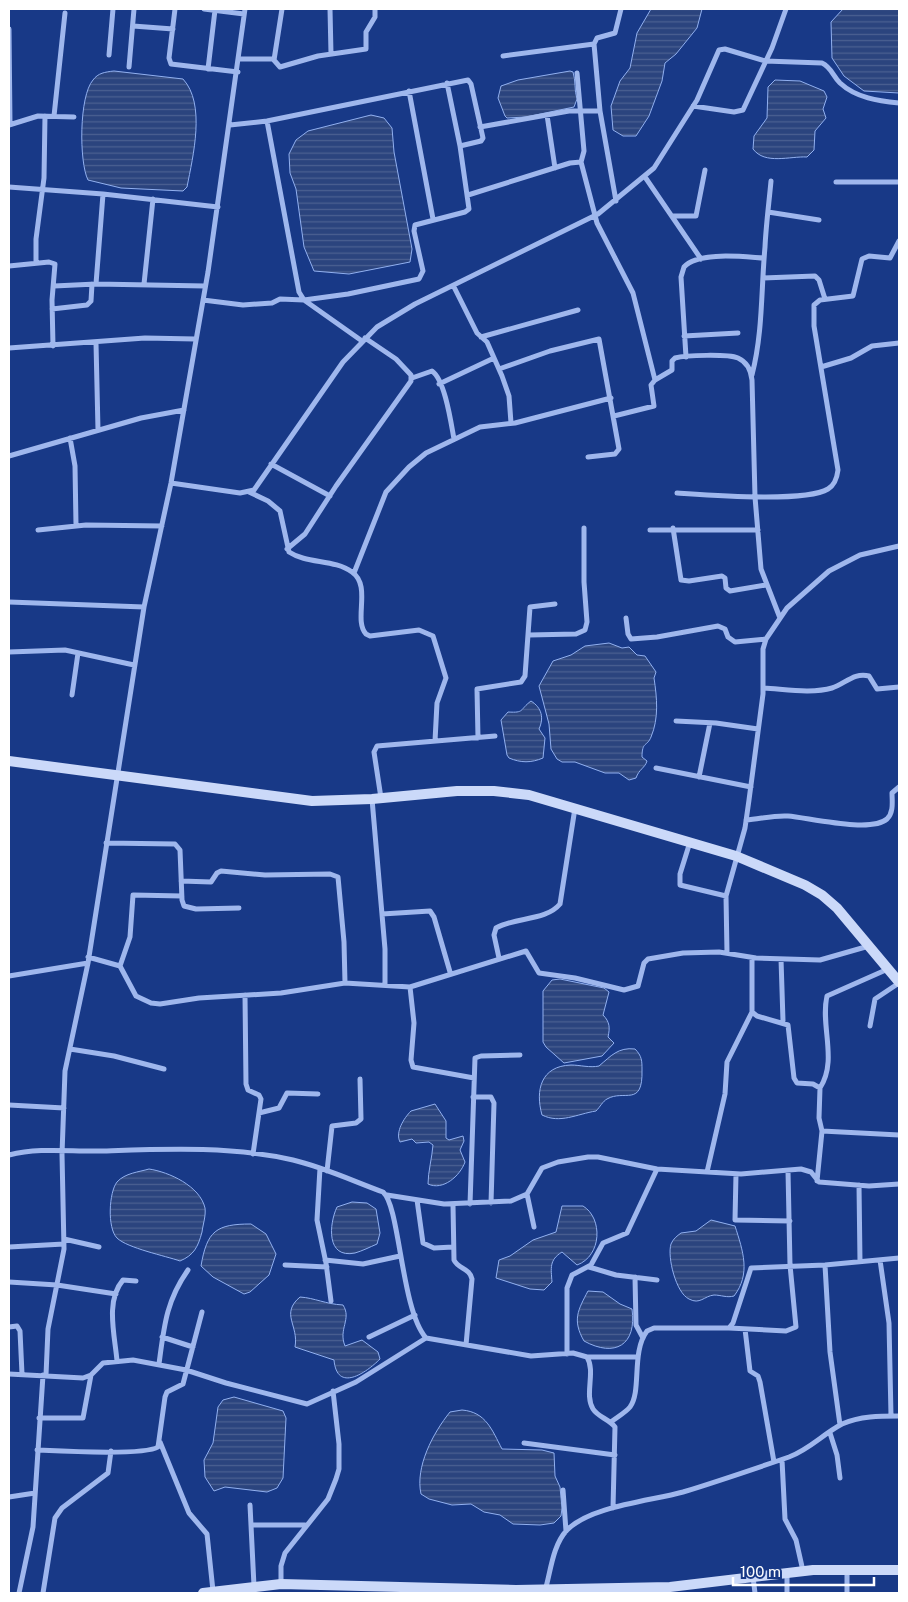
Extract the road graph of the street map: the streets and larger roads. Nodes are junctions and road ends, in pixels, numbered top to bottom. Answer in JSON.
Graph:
{"nodes":[{"id":1,"x":113,"y":9,"type":"edge"},
{"id":2,"x":134,"y":9,"type":"edge"},
{"id":3,"x":175,"y":9,"type":"edge"},
{"id":4,"x":204,"y":9,"type":"edge"},
{"id":5,"x":282,"y":9,"type":"edge"},
{"id":6,"x":330,"y":9,"type":"edge"},
{"id":7,"x":375,"y":9,"type":"edge"},
{"id":8,"x":621,"y":9,"type":"edge"},
{"id":9,"x":785,"y":9,"type":"edge"},
{"id":10,"x":215,"y":10,"type":"junction"},
{"id":11,"x":245,"y":11,"type":"edge"},
{"id":12,"x":65,"y":13,"type":"dead end"},
{"id":13,"x":133,"y":26,"type":"junction"},
{"id":14,"x":9,"y":29,"type":"edge"},
{"id":15,"x":173,"y":29,"type":"junction"},
{"id":16,"x":594,"y":44,"type":"junction"},
{"id":17,"x":331,"y":54,"type":"junction"},
{"id":18,"x":109,"y":55,"type":"dead end"},
{"id":19,"x":503,"y":56,"type":"dead end"},
{"id":20,"x":240,"y":59,"type":"junction"},
{"id":21,"x":274,"y":60,"type":"junction"},
{"id":22,"x":765,"y":61,"type":"junction"},
{"id":23,"x":129,"y":67,"type":"dead end"},
{"id":24,"x":208,"y":69,"type":"junction"},
{"id":25,"x":238,"y":72,"type":"junction"},
{"id":26,"x":577,"y":73,"type":"dead end"},
{"id":27,"x":9,"y":79,"type":"edge"},
{"id":28,"x":447,"y":83,"type":"junction"},
{"id":29,"x":408,"y":91,"type":"junction"},
{"id":30,"x":899,"y":103,"type":"edge"},
{"id":31,"x":693,"y":106,"type":"junction"},
{"id":32,"x":580,"y":110,"type":"junction"},
{"id":33,"x":600,"y":111,"type":"junction"},
{"id":34,"x":547,"y":115,"type":"junction"},
{"id":35,"x":46,"y":116,"type":"junction"},
{"id":36,"x":54,"y":116,"type":"junction"},
{"id":37,"x":74,"y":117,"type":"dead end"},
{"id":38,"x":267,"y":121,"type":"junction"},
{"id":39,"x":10,"y":125,"type":"edge"},
{"id":40,"x":230,"y":125,"type":"junction"},
{"id":41,"x":480,"y":127,"type":"junction"},
{"id":42,"x":460,"y":146,"type":"junction"},
{"id":43,"x":581,"y":162,"type":"junction"},
{"id":44,"x":555,"y":168,"type":"junction"},
{"id":45,"x":705,"y":170,"type":"dead end"},
{"id":46,"x":645,"y":176,"type":"junction"},
{"id":47,"x":771,"y":181,"type":"dead end"},
{"id":48,"x":836,"y":182,"type":"dead end"},
{"id":49,"x":899,"y":182,"type":"edge"},
{"id":50,"x":9,"y":187,"type":"edge"},
{"id":51,"x":42,"y":188,"type":"junction"},
{"id":52,"x":102,"y":194,"type":"junction"},
{"id":53,"x":468,"y":195,"type":"junction"},
{"id":54,"x":153,"y":199,"type":"junction"},
{"id":55,"x":616,"y":201,"type":"junction"},
{"id":56,"x":218,"y":207,"type":"junction"},
{"id":57,"x":768,"y":212,"type":"junction"},
{"id":58,"x":594,"y":216,"type":"junction"},
{"id":59,"x":672,"y":216,"type":"junction"},
{"id":60,"x":433,"y":219,"type":"junction"},
{"id":61,"x":819,"y":220,"type":"dead end"},
{"id":62,"x":899,"y":241,"type":"edge"},
{"id":63,"x":764,"y":258,"type":"junction"},
{"id":64,"x":701,"y":259,"type":"junction"},
{"id":65,"x":36,"y":263,"type":"junction"},
{"id":66,"x":9,"y":266,"type":"edge"},
{"id":67,"x":763,"y":278,"type":"junction"},
{"id":68,"x":94,"y":284,"type":"junction"},
{"id":69,"x":144,"y":284,"type":"junction"},
{"id":70,"x":54,"y":286,"type":"junction"},
{"id":71,"x":205,"y":286,"type":"junction"},
{"id":72,"x":454,"y":287,"type":"junction"},
{"id":73,"x":825,"y":299,"type":"junction"},
{"id":74,"x":202,"y":300,"type":"junction"},
{"id":75,"x":304,"y":300,"type":"junction"},
{"id":76,"x":52,"y":309,"type":"junction"},
{"id":77,"x":578,"y":310,"type":"dead end"},
{"id":78,"x":738,"y":333,"type":"dead end"},
{"id":79,"x":684,"y":336,"type":"junction"},
{"id":80,"x":481,"y":337,"type":"junction"},
{"id":81,"x":195,"y":339,"type":"junction"},
{"id":82,"x":364,"y":340,"type":"junction"},
{"id":83,"x":96,"y":342,"type":"junction"},
{"id":84,"x":899,"y":343,"type":"edge"},
{"id":85,"x":53,"y":346,"type":"junction"},
{"id":86,"x":9,"y":348,"type":"edge"},
{"id":87,"x":686,"y":357,"type":"junction"},
{"id":88,"x":494,"y":358,"type":"junction"},
{"id":89,"x":821,"y":368,"type":"junction"},
{"id":90,"x":499,"y":369,"type":"junction"},
{"id":91,"x":752,"y":375,"type":"junction"},
{"id":92,"x":412,"y":378,"type":"junction"},
{"id":93,"x":655,"y":380,"type":"junction"},
{"id":94,"x":439,"y":384,"type":"junction"},
{"id":95,"x":611,"y":398,"type":"junction"},
{"id":96,"x":184,"y":410,"type":"junction"},
{"id":97,"x":614,"y":416,"type":"junction"},
{"id":98,"x":511,"y":423,"type":"junction"},
{"id":99,"x":98,"y":430,"type":"junction"},
{"id":100,"x":70,"y":438,"type":"junction"},
{"id":101,"x":454,"y":439,"type":"junction"},
{"id":102,"x":9,"y":456,"type":"edge"},
{"id":103,"x":588,"y":457,"type":"dead end"},
{"id":104,"x":271,"y":464,"type":"junction"},
{"id":105,"x":171,"y":483,"type":"junction"},
{"id":106,"x":249,"y":492,"type":"junction"},
{"id":107,"x":677,"y":493,"type":"dead end"},
{"id":108,"x":330,"y":496,"type":"junction"},
{"id":109,"x":755,"y":497,"type":"junction"},
{"id":110,"x":76,"y":526,"type":"junction"},
{"id":111,"x":162,"y":526,"type":"junction"},
{"id":112,"x":584,"y":528,"type":"dead end"},
{"id":113,"x":673,"y":528,"type":"junction"},
{"id":114,"x":38,"y":530,"type":"dead end"},
{"id":115,"x":650,"y":530,"type":"dead end"},
{"id":116,"x":758,"y":530,"type":"junction"},
{"id":117,"x":899,"y":546,"type":"edge"},
{"id":118,"x":287,"y":549,"type":"junction"},
{"id":119,"x":354,"y":573,"type":"junction"},
{"id":120,"x":766,"y":585,"type":"junction"},
{"id":121,"x":9,"y":602,"type":"edge"},
{"id":122,"x":555,"y":604,"type":"dead end"},
{"id":123,"x":144,"y":607,"type":"junction"},
{"id":124,"x":626,"y":618,"type":"dead end"},
{"id":125,"x":780,"y":618,"type":"junction"},
{"id":126,"x":529,"y":635,"type":"junction"},
{"id":127,"x":766,"y":639,"type":"junction"},
{"id":128,"x":9,"y":652,"type":"edge"},
{"id":129,"x":78,"y":653,"type":"junction"},
{"id":130,"x":134,"y":665,"type":"junction"},
{"id":131,"x":899,"y":687,"type":"edge"},
{"id":132,"x":764,"y":688,"type":"junction"},
{"id":133,"x":72,"y":695,"type":"dead end"},
{"id":134,"x":676,"y":721,"type":"dead end"},
{"id":135,"x":710,"y":723,"type":"junction"},
{"id":136,"x":758,"y":729,"type":"junction"},
{"id":137,"x":495,"y":736,"type":"dead end"},
{"id":138,"x":478,"y":738,"type":"junction"},
{"id":139,"x":435,"y":741,"type":"junction"},
{"id":140,"x":9,"y":761,"type":"edge"},
{"id":141,"x":656,"y":768,"type":"dead end"},
{"id":142,"x":115,"y":777,"type":"junction"},
{"id":143,"x":699,"y":777,"type":"junction"},
{"id":144,"x":751,"y":787,"type":"junction"},
{"id":145,"x":899,"y":787,"type":"edge"},
{"id":146,"x":376,"y":798,"type":"junction"},
{"id":147,"x":575,"y":808,"type":"junction"},
{"id":148,"x":746,"y":820,"type":"junction"},
{"id":149,"x":690,"y":842,"type":"junction"},
{"id":150,"x":106,"y":843,"type":"junction"},
{"id":151,"x":736,"y":856,"type":"junction"},
{"id":152,"x":181,"y":881,"type":"junction"},
{"id":153,"x":182,"y":896,"type":"junction"},
{"id":154,"x":726,"y":896,"type":"junction"},
{"id":155,"x":239,"y":908,"type":"dead end"},
{"id":156,"x":382,"y":914,"type":"junction"},
{"id":157,"x":868,"y":946,"type":"junction"},
{"id":158,"x":727,"y":953,"type":"junction"},
{"id":159,"x":499,"y":958,"type":"junction"},
{"id":160,"x":752,"y":958,"type":"junction"},
{"id":161,"x":781,"y":959,"type":"junction"},
{"id":162,"x":88,"y":960,"type":"junction"},
{"id":163,"x":120,"y":966,"type":"junction"},
{"id":164,"x":888,"y":969,"type":"junction"},
{"id":165,"x":450,"y":972,"type":"junction"},
{"id":166,"x":9,"y":976,"type":"edge"},
{"id":167,"x":899,"y":982,"type":"edge"},
{"id":168,"x":345,"y":983,"type":"junction"},
{"id":169,"x":385,"y":985,"type":"junction"},
{"id":170,"x":410,"y":987,"type":"junction"},
{"id":171,"x":245,"y":995,"type":"junction"},
{"id":172,"x":752,"y":1012,"type":"junction"},
{"id":173,"x":783,"y":1021,"type":"junction"},
{"id":174,"x":870,"y":1026,"type":"dead end"},
{"id":175,"x":70,"y":1049,"type":"junction"},
{"id":176,"x":520,"y":1054,"type":"dead end"},
{"id":177,"x":164,"y":1069,"type":"dead end"},
{"id":178,"x":474,"y":1078,"type":"junction"},
{"id":179,"x":360,"y":1079,"type":"dead end"},
{"id":180,"x":820,"y":1088,"type":"junction"},
{"id":181,"x":318,"y":1094,"type":"dead end"},
{"id":182,"x":473,"y":1097,"type":"junction"},
{"id":183,"x":9,"y":1105,"type":"edge"},
{"id":184,"x":64,"y":1108,"type":"junction"},
{"id":185,"x":260,"y":1113,"type":"junction"},
{"id":186,"x":822,"y":1130,"type":"junction"},
{"id":187,"x":899,"y":1136,"type":"edge"},
{"id":188,"x":63,"y":1148,"type":"junction"},
{"id":189,"x":254,"y":1154,"type":"junction"},
{"id":190,"x":9,"y":1155,"type":"edge"},
{"id":191,"x":320,"y":1168,"type":"junction"},
{"id":192,"x":657,"y":1169,"type":"junction"},
{"id":193,"x":788,"y":1170,"type":"junction"},
{"id":194,"x":327,"y":1171,"type":"junction"},
{"id":195,"x":707,"y":1172,"type":"junction"},
{"id":196,"x":736,"y":1174,"type":"junction"},
{"id":197,"x":817,"y":1181,"type":"junction"},
{"id":198,"x":899,"y":1184,"type":"edge"},
{"id":199,"x":859,"y":1185,"type":"junction"},
{"id":200,"x":527,"y":1194,"type":"junction"},
{"id":201,"x":386,"y":1195,"type":"junction"},
{"id":202,"x":416,"y":1200,"type":"junction"},
{"id":203,"x":491,"y":1203,"type":"junction"},
{"id":204,"x":470,"y":1204,"type":"junction"},
{"id":205,"x":452,"y":1205,"type":"junction"},
{"id":206,"x":790,"y":1220,"type":"junction"},
{"id":207,"x":534,"y":1227,"type":"dead end"},
{"id":208,"x":64,"y":1241,"type":"junction"},
{"id":209,"x":9,"y":1247,"type":"edge"},
{"id":210,"x":99,"y":1247,"type":"dead end"},
{"id":211,"x":453,"y":1247,"type":"junction"},
{"id":212,"x":400,"y":1256,"type":"junction"},
{"id":213,"x":899,"y":1258,"type":"edge"},
{"id":214,"x":326,"y":1260,"type":"junction"},
{"id":215,"x":880,"y":1260,"type":"junction"},
{"id":216,"x":860,"y":1262,"type":"junction"},
{"id":217,"x":285,"y":1265,"type":"dead end"},
{"id":218,"x":790,"y":1265,"type":"junction"},
{"id":219,"x":825,"y":1265,"type":"junction"},
{"id":220,"x":327,"y":1267,"type":"junction"},
{"id":221,"x":589,"y":1267,"type":"junction"},
{"id":222,"x":188,"y":1270,"type":"dead end"},
{"id":223,"x":635,"y":1277,"type":"junction"},
{"id":224,"x":658,"y":1280,"type":"dead end"},
{"id":225,"x":136,"y":1281,"type":"dead end"},
{"id":226,"x":9,"y":1282,"type":"edge"},
{"id":227,"x":57,"y":1285,"type":"junction"},
{"id":228,"x":116,"y":1294,"type":"junction"},
{"id":229,"x":331,"y":1301,"type":"dead end"},
{"id":230,"x":202,"y":1312,"type":"dead end"},
{"id":231,"x":415,"y":1315,"type":"junction"},
{"id":232,"x":9,"y":1326,"type":"edge"},
{"id":233,"x":729,"y":1328,"type":"junction"},
{"id":234,"x":745,"y":1329,"type":"junction"},
{"id":235,"x":369,"y":1337,"type":"dead end"},
{"id":236,"x":162,"y":1338,"type":"junction"},
{"id":237,"x":426,"y":1338,"type":"junction"},
{"id":238,"x":643,"y":1338,"type":"junction"},
{"id":239,"x":466,"y":1345,"type":"junction"},
{"id":240,"x":193,"y":1347,"type":"junction"},
{"id":241,"x":567,"y":1354,"type":"junction"},
{"id":242,"x":638,"y":1356,"type":"junction"},
{"id":243,"x":587,"y":1357,"type":"junction"},
{"id":244,"x":117,"y":1361,"type":"junction"},
{"id":245,"x":159,"y":1364,"type":"junction"},
{"id":246,"x":186,"y":1370,"type":"junction"},
{"id":247,"x":9,"y":1374,"type":"edge"},
{"id":248,"x":22,"y":1374,"type":"junction"},
{"id":249,"x":44,"y":1375,"type":"junction"},
{"id":250,"x":91,"y":1375,"type":"junction"},
{"id":251,"x":333,"y":1391,"type":"junction"},
{"id":252,"x":891,"y":1416,"type":"junction"},
{"id":253,"x":899,"y":1416,"type":"edge"},
{"id":254,"x":39,"y":1418,"type":"junction"},
{"id":255,"x":611,"y":1422,"type":"junction"},
{"id":256,"x":840,"y":1425,"type":"junction"},
{"id":257,"x":830,"y":1433,"type":"junction"},
{"id":258,"x":160,"y":1442,"type":"junction"},
{"id":259,"x":524,"y":1443,"type":"dead end"},
{"id":260,"x":37,"y":1450,"type":"junction"},
{"id":261,"x":111,"y":1451,"type":"junction"},
{"id":262,"x":615,"y":1455,"type":"junction"},
{"id":263,"x":782,"y":1460,"type":"junction"},
{"id":264,"x":774,"y":1462,"type":"junction"},
{"id":265,"x":840,"y":1478,"type":"dead end"},
{"id":266,"x":564,"y":1490,"type":"dead end"},
{"id":267,"x":35,"y":1493,"type":"junction"},
{"id":268,"x":9,"y":1497,"type":"edge"},
{"id":269,"x":250,"y":1505,"type":"dead end"},
{"id":270,"x":614,"y":1508,"type":"junction"},
{"id":271,"x":251,"y":1525,"type":"junction"},
{"id":272,"x":306,"y":1526,"type":"junction"},
{"id":273,"x":566,"y":1532,"type":"junction"},
{"id":274,"x":847,"y":1569,"type":"junction"},
{"id":275,"x":899,"y":1570,"type":"edge"},
{"id":276,"x":803,"y":1571,"type":"junction"},
{"id":277,"x":787,"y":1573,"type":"junction"},
{"id":278,"x":753,"y":1577,"type":"junction"},
{"id":279,"x":281,"y":1584,"type":"junction"},
{"id":280,"x":254,"y":1586,"type":"junction"},
{"id":281,"x":546,"y":1588,"type":"junction"},
{"id":282,"x":354,"y":1590,"type":"edge"},
{"id":283,"x":400,"y":1590,"type":"edge"},
{"id":284,"x":431,"y":1590,"type":"edge"},
{"id":285,"x":670,"y":1590,"type":"edge"},
{"id":286,"x":607,"y":1591,"type":"edge"},
{"id":287,"x":208,"y":1592,"type":"edge"},
{"id":288,"x":515,"y":1592,"type":"edge"},
{"id":289,"x":20,"y":1593,"type":"edge"},
{"id":290,"x":43,"y":1593,"type":"edge"},
{"id":291,"x":754,"y":1593,"type":"edge"},
{"id":292,"x":787,"y":1593,"type":"edge"},
{"id":293,"x":847,"y":1593,"type":"edge"}],
"edges":[{"from":1,"to":18,"type":"street"},
{"from":2,"to":13,"type":"street"},
{"from":3,"to":15,"type":"street"},
{"from":4,"to":10,"type":"street"},
{"from":5,"to":21,"type":"street"},
{"from":6,"to":17,"type":"street"},
{"from":7,"to":17,"type":"street"},
{"from":8,"to":16,"type":"street"},
{"from":9,"to":22,"type":"street"},
{"from":10,"to":11,"type":"street"},
{"from":10,"to":24,"type":"street"},
{"from":11,"to":20,"type":"street"},
{"from":12,"to":36,"type":"street"},
{"from":13,"to":15,"type":"street"},
{"from":13,"to":23,"type":"street"},
{"from":14,"to":27,"type":"street"},
{"from":15,"to":24,"type":"street"},
{"from":16,"to":19,"type":"street"},
{"from":16,"to":33,"type":"street"},
{"from":17,"to":21,"type":"street"},
{"from":20,"to":21,"type":"street"},
{"from":20,"to":25,"type":"street"},
{"from":22,"to":30,"type":"street"},
{"from":22,"to":31,"type":"street"},
{"from":22,"to":31,"type":"street"},
{"from":24,"to":25,"type":"street"},
{"from":25,"to":40,"type":"street"},
{"from":26,"to":32,"type":"street"},
{"from":27,"to":39,"type":"street"},
{"from":28,"to":29,"type":"street"},
{"from":28,"to":41,"type":"street"},
{"from":28,"to":42,"type":"street"},
{"from":29,"to":38,"type":"street"},
{"from":29,"to":60,"type":"street"},
{"from":31,"to":46,"type":"street"},
{"from":32,"to":33,"type":"street"},
{"from":32,"to":34,"type":"street"},
{"from":32,"to":43,"type":"street"},
{"from":33,"to":55,"type":"street"},
{"from":34,"to":41,"type":"street"},
{"from":34,"to":44,"type":"street"},
{"from":35,"to":36,"type":"street"},
{"from":35,"to":39,"type":"street"},
{"from":35,"to":51,"type":"street"},
{"from":36,"to":37,"type":"street"},
{"from":38,"to":40,"type":"street"},
{"from":38,"to":75,"type":"street"},
{"from":40,"to":56,"type":"street"},
{"from":41,"to":42,"type":"street"},
{"from":42,"to":53,"type":"street"},
{"from":43,"to":44,"type":"street"},
{"from":43,"to":58,"type":"street"},
{"from":44,"to":53,"type":"street"},
{"from":45,"to":59,"type":"street"},
{"from":46,"to":55,"type":"street"},
{"from":46,"to":59,"type":"street"},
{"from":47,"to":57,"type":"street"},
{"from":48,"to":49,"type":"street"},
{"from":50,"to":51,"type":"street"},
{"from":51,"to":52,"type":"street"},
{"from":51,"to":65,"type":"street"},
{"from":52,"to":54,"type":"street"},
{"from":52,"to":68,"type":"street"},
{"from":53,"to":60,"type":"street"},
{"from":54,"to":56,"type":"street"},
{"from":54,"to":69,"type":"street"},
{"from":55,"to":58,"type":"street"},
{"from":56,"to":71,"type":"street"},
{"from":57,"to":61,"type":"street"},
{"from":57,"to":63,"type":"street"},
{"from":58,"to":72,"type":"street"},
{"from":58,"to":93,"type":"street"},
{"from":59,"to":64,"type":"street"},
{"from":60,"to":75,"type":"street"},
{"from":62,"to":73,"type":"street"},
{"from":63,"to":64,"type":"street"},
{"from":63,"to":67,"type":"street"},
{"from":64,"to":79,"type":"street"},
{"from":65,"to":66,"type":"street"},
{"from":65,"to":70,"type":"street"},
{"from":67,"to":73,"type":"street"},
{"from":67,"to":91,"type":"street"},
{"from":68,"to":69,"type":"street"},
{"from":68,"to":70,"type":"street"},
{"from":68,"to":76,"type":"street"},
{"from":69,"to":71,"type":"street"},
{"from":70,"to":76,"type":"street"},
{"from":71,"to":74,"type":"street"},
{"from":72,"to":80,"type":"street"},
{"from":72,"to":82,"type":"street"},
{"from":73,"to":89,"type":"street"},
{"from":74,"to":75,"type":"street"},
{"from":74,"to":81,"type":"street"},
{"from":75,"to":82,"type":"street"},
{"from":76,"to":85,"type":"street"},
{"from":77,"to":80,"type":"street"},
{"from":78,"to":79,"type":"street"},
{"from":79,"to":87,"type":"street"},
{"from":80,"to":88,"type":"street"},
{"from":81,"to":83,"type":"street"},
{"from":81,"to":96,"type":"street"},
{"from":82,"to":92,"type":"street"},
{"from":82,"to":104,"type":"street"},
{"from":83,"to":85,"type":"street"},
{"from":83,"to":99,"type":"street"},
{"from":84,"to":89,"type":"street"},
{"from":85,"to":86,"type":"street"},
{"from":87,"to":91,"type":"street"},
{"from":87,"to":93,"type":"street"},
{"from":88,"to":90,"type":"street"},
{"from":88,"to":94,"type":"street"},
{"from":89,"to":109,"type":"street"},
{"from":90,"to":95,"type":"street"},
{"from":90,"to":98,"type":"street"},
{"from":91,"to":109,"type":"street"},
{"from":92,"to":94,"type":"street"},
{"from":92,"to":108,"type":"street"},
{"from":93,"to":97,"type":"street"},
{"from":94,"to":101,"type":"street"},
{"from":95,"to":97,"type":"street"},
{"from":95,"to":98,"type":"street"},
{"from":96,"to":99,"type":"street"},
{"from":96,"to":105,"type":"street"},
{"from":97,"to":103,"type":"street"},
{"from":98,"to":101,"type":"street"},
{"from":99,"to":100,"type":"street"},
{"from":100,"to":102,"type":"street"},
{"from":100,"to":110,"type":"street"},
{"from":101,"to":119,"type":"street"},
{"from":104,"to":106,"type":"street"},
{"from":104,"to":108,"type":"street"},
{"from":105,"to":106,"type":"street"},
{"from":105,"to":111,"type":"street"},
{"from":106,"to":118,"type":"street"},
{"from":107,"to":109,"type":"street"},
{"from":108,"to":118,"type":"street"},
{"from":109,"to":116,"type":"street"},
{"from":110,"to":111,"type":"street"},
{"from":110,"to":114,"type":"street"},
{"from":111,"to":123,"type":"street"},
{"from":112,"to":126,"type":"street"},
{"from":113,"to":115,"type":"street"},
{"from":113,"to":116,"type":"street"},
{"from":113,"to":120,"type":"street"},
{"from":116,"to":120,"type":"street"},
{"from":117,"to":125,"type":"street"},
{"from":118,"to":119,"type":"street"},
{"from":119,"to":139,"type":"street"},
{"from":120,"to":125,"type":"street"},
{"from":121,"to":123,"type":"street"},
{"from":122,"to":126,"type":"street"},
{"from":123,"to":130,"type":"street"},
{"from":124,"to":127,"type":"street"},
{"from":125,"to":127,"type":"street"},
{"from":126,"to":138,"type":"street"},
{"from":127,"to":132,"type":"street"},
{"from":128,"to":129,"type":"street"},
{"from":129,"to":130,"type":"street"},
{"from":129,"to":133,"type":"street"},
{"from":130,"to":142,"type":"street"},
{"from":131,"to":132,"type":"street"},
{"from":132,"to":136,"type":"street"},
{"from":134,"to":135,"type":"street"},
{"from":135,"to":136,"type":"street"},
{"from":135,"to":143,"type":"street"},
{"from":136,"to":144,"type":"street"},
{"from":137,"to":138,"type":"street"},
{"from":138,"to":139,"type":"street"},
{"from":139,"to":146,"type":"street"},
{"from":140,"to":142,"type":"street"},
{"from":141,"to":143,"type":"street"},
{"from":142,"to":146,"type":"street"},
{"from":142,"to":150,"type":"street"},
{"from":143,"to":144,"type":"street"},
{"from":144,"to":148,"type":"street"},
{"from":145,"to":148,"type":"street"},
{"from":146,"to":147,"type":"street"},
{"from":146,"to":156,"type":"street"},
{"from":147,"to":149,"type":"street"},
{"from":147,"to":159,"type":"street"},
{"from":148,"to":151,"type":"street"},
{"from":149,"to":151,"type":"street"},
{"from":149,"to":154,"type":"street"},
{"from":150,"to":152,"type":"street"},
{"from":150,"to":162,"type":"street"},
{"from":151,"to":154,"type":"street"},
{"from":151,"to":157,"type":"street"},
{"from":152,"to":153,"type":"street"},
{"from":152,"to":168,"type":"street"},
{"from":153,"to":155,"type":"street"},
{"from":153,"to":163,"type":"street"},
{"from":154,"to":158,"type":"street"},
{"from":156,"to":165,"type":"street"},
{"from":156,"to":169,"type":"street"},
{"from":157,"to":161,"type":"street"},
{"from":157,"to":164,"type":"street"},
{"from":158,"to":159,"type":"street"},
{"from":158,"to":160,"type":"street"},
{"from":159,"to":165,"type":"street"},
{"from":160,"to":161,"type":"street"},
{"from":160,"to":172,"type":"street"},
{"from":161,"to":173,"type":"street"},
{"from":162,"to":163,"type":"street"},
{"from":162,"to":166,"type":"street"},
{"from":162,"to":175,"type":"street"},
{"from":163,"to":171,"type":"street"},
{"from":164,"to":167,"type":"street"},
{"from":164,"to":180,"type":"street"},
{"from":165,"to":170,"type":"street"},
{"from":167,"to":174,"type":"street"},
{"from":168,"to":169,"type":"street"},
{"from":168,"to":171,"type":"street"},
{"from":169,"to":170,"type":"street"},
{"from":170,"to":178,"type":"street"},
{"from":171,"to":185,"type":"street"},
{"from":172,"to":173,"type":"street"},
{"from":172,"to":195,"type":"street"},
{"from":173,"to":180,"type":"street"},
{"from":175,"to":177,"type":"street"},
{"from":175,"to":184,"type":"street"},
{"from":176,"to":178,"type":"street"},
{"from":178,"to":182,"type":"street"},
{"from":179,"to":194,"type":"street"},
{"from":180,"to":186,"type":"street"},
{"from":181,"to":185,"type":"street"},
{"from":182,"to":203,"type":"street"},
{"from":182,"to":204,"type":"street"},
{"from":183,"to":184,"type":"street"},
{"from":184,"to":188,"type":"street"},
{"from":185,"to":189,"type":"street"},
{"from":186,"to":187,"type":"street"},
{"from":186,"to":197,"type":"street"},
{"from":188,"to":189,"type":"street"},
{"from":188,"to":190,"type":"street"},
{"from":188,"to":208,"type":"street"},
{"from":189,"to":191,"type":"street"},
{"from":191,"to":194,"type":"street"},
{"from":191,"to":214,"type":"street"},
{"from":192,"to":195,"type":"street"},
{"from":192,"to":200,"type":"street"},
{"from":192,"to":221,"type":"street"},
{"from":193,"to":196,"type":"street"},
{"from":193,"to":197,"type":"street"},
{"from":193,"to":206,"type":"street"},
{"from":194,"to":201,"type":"street"},
{"from":195,"to":196,"type":"street"},
{"from":196,"to":206,"type":"street"},
{"from":197,"to":199,"type":"street"},
{"from":198,"to":199,"type":"street"},
{"from":199,"to":216,"type":"street"},
{"from":200,"to":203,"type":"street"},
{"from":200,"to":207,"type":"street"},
{"from":201,"to":202,"type":"street"},
{"from":201,"to":212,"type":"street"},
{"from":202,"to":205,"type":"street"},
{"from":202,"to":211,"type":"street"},
{"from":203,"to":204,"type":"street"},
{"from":204,"to":205,"type":"street"},
{"from":205,"to":211,"type":"street"},
{"from":206,"to":218,"type":"street"},
{"from":208,"to":209,"type":"street"},
{"from":208,"to":210,"type":"street"},
{"from":208,"to":227,"type":"street"},
{"from":211,"to":239,"type":"street"},
{"from":212,"to":214,"type":"street"},
{"from":212,"to":231,"type":"street"},
{"from":213,"to":215,"type":"street"},
{"from":214,"to":220,"type":"street"},
{"from":215,"to":216,"type":"street"},
{"from":215,"to":252,"type":"street"},
{"from":216,"to":219,"type":"street"},
{"from":217,"to":220,"type":"street"},
{"from":218,"to":219,"type":"street"},
{"from":218,"to":233,"type":"street"},
{"from":218,"to":234,"type":"street"},
{"from":219,"to":256,"type":"street"},
{"from":220,"to":229,"type":"street"},
{"from":221,"to":223,"type":"street"},
{"from":221,"to":241,"type":"street"},
{"from":222,"to":236,"type":"street"},
{"from":223,"to":224,"type":"street"},
{"from":223,"to":238,"type":"street"},
{"from":225,"to":228,"type":"street"},
{"from":226,"to":227,"type":"street"},
{"from":227,"to":228,"type":"street"},
{"from":227,"to":249,"type":"street"},
{"from":228,"to":244,"type":"street"},
{"from":230,"to":240,"type":"street"},
{"from":231,"to":235,"type":"street"},
{"from":231,"to":237,"type":"street"},
{"from":232,"to":248,"type":"street"},
{"from":233,"to":234,"type":"street"},
{"from":233,"to":238,"type":"street"},
{"from":234,"to":264,"type":"street"},
{"from":236,"to":240,"type":"street"},
{"from":236,"to":245,"type":"street"},
{"from":237,"to":239,"type":"street"},
{"from":237,"to":251,"type":"street"},
{"from":238,"to":242,"type":"street"},
{"from":239,"to":241,"type":"street"},
{"from":240,"to":246,"type":"street"},
{"from":241,"to":243,"type":"street"},
{"from":242,"to":243,"type":"street"},
{"from":242,"to":255,"type":"street"},
{"from":243,"to":255,"type":"street"},
{"from":244,"to":245,"type":"street"},
{"from":244,"to":250,"type":"street"},
{"from":245,"to":246,"type":"street"},
{"from":246,"to":251,"type":"street"},
{"from":246,"to":258,"type":"street"},
{"from":247,"to":248,"type":"street"},
{"from":248,"to":249,"type":"street"},
{"from":249,"to":250,"type":"street"},
{"from":249,"to":254,"type":"street"},
{"from":250,"to":254,"type":"street"},
{"from":251,"to":272,"type":"street"},
{"from":252,"to":253,"type":"street"},
{"from":252,"to":256,"type":"street"},
{"from":254,"to":260,"type":"street"},
{"from":255,"to":262,"type":"street"},
{"from":256,"to":257,"type":"street"},
{"from":257,"to":263,"type":"street"},
{"from":257,"to":265,"type":"street"},
{"from":258,"to":261,"type":"street"},
{"from":258,"to":287,"type":"street"},
{"from":259,"to":262,"type":"street"},
{"from":260,"to":261,"type":"street"},
{"from":260,"to":267,"type":"street"},
{"from":261,"to":290,"type":"street"},
{"from":262,"to":270,"type":"street"},
{"from":263,"to":264,"type":"street"},
{"from":263,"to":276,"type":"street"},
{"from":264,"to":270,"type":"street"},
{"from":266,"to":273,"type":"street"},
{"from":267,"to":268,"type":"street"},
{"from":267,"to":289,"type":"street"},
{"from":269,"to":271,"type":"street"},
{"from":270,"to":273,"type":"street"},
{"from":271,"to":272,"type":"street"},
{"from":271,"to":280,"type":"street"},
{"from":272,"to":279,"type":"street"},
{"from":273,"to":281,"type":"street"},
{"from":274,"to":275,"type":"street"},
{"from":274,"to":276,"type":"street"},
{"from":274,"to":293,"type":"street"},
{"from":276,"to":277,"type":"street"},
{"from":277,"to":278,"type":"street"},
{"from":277,"to":292,"type":"street"},
{"from":278,"to":285,"type":"street"},
{"from":278,"to":291,"type":"street"},
{"from":279,"to":280,"type":"street"},
{"from":279,"to":282,"type":"street"},
{"from":280,"to":287,"type":"street"},
{"from":281,"to":286,"type":"street"},
{"from":281,"to":288,"type":"street"},
{"from":282,"to":283,"type":"street"},
{"from":283,"to":284,"type":"street"},
{"from":284,"to":288,"type":"street"},
{"from":285,"to":286,"type":"street"}]}
